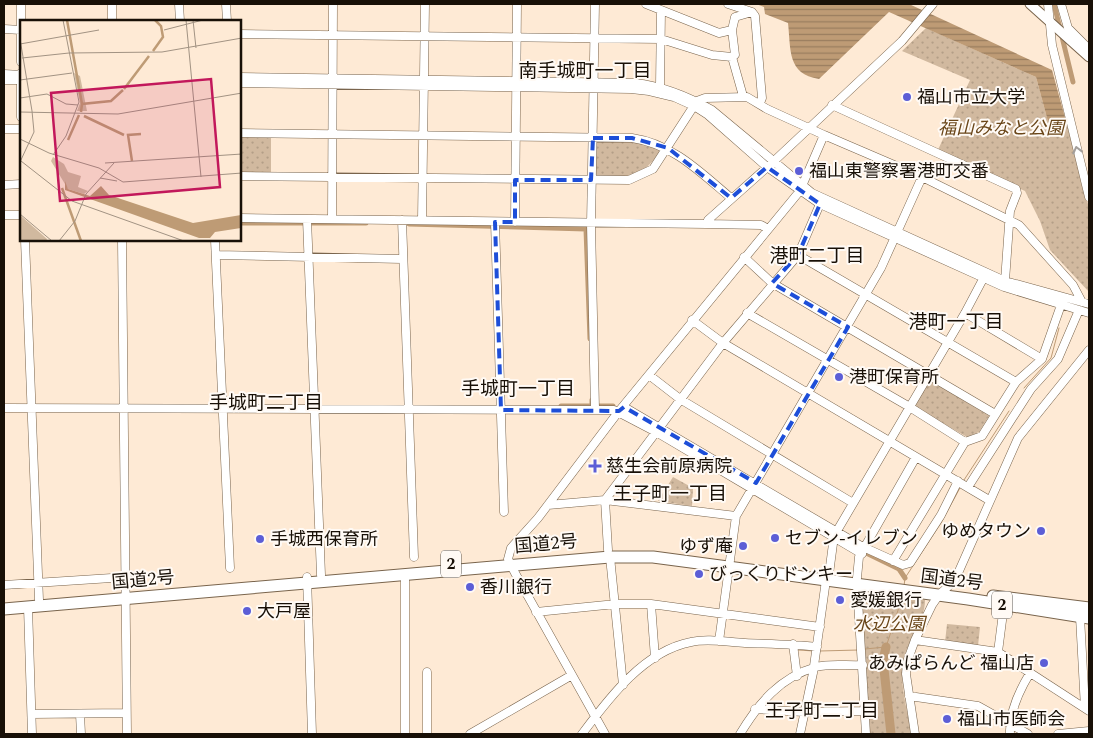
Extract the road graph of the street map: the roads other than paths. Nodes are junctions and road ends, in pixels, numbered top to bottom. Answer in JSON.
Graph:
{"nodes":[{"id":1,"x":21,"y":4,"type":"edge"},
{"id":2,"x":112,"y":4,"type":"edge"},
{"id":3,"x":179,"y":4,"type":"edge"},
{"id":4,"x":226,"y":4,"type":"edge"},
{"id":5,"x":333,"y":4,"type":"edge"},
{"id":6,"x":425,"y":4,"type":"edge"},
{"id":7,"x":517,"y":4,"type":"edge"},
{"id":8,"x":595,"y":4,"type":"edge"},
{"id":9,"x":646,"y":4,"type":"edge"},
{"id":10,"x":728,"y":4,"type":"edge"},
{"id":11,"x":1030,"y":4,"type":"edge"},
{"id":12,"x":1048,"y":4,"type":"edge"},
{"id":13,"x":1061,"y":4,"type":"edge"},
{"id":14,"x":932,"y":6,"type":"edge"},
{"id":15,"x":661,"y":10,"type":"junction"},
{"id":16,"x":752,"y":12,"type":"junction"},
{"id":17,"x":21,"y":20,"type":"edge"},
{"id":18,"x":112,"y":20,"type":"edge"},
{"id":19,"x":180,"y":20,"type":"edge"},
{"id":20,"x":227,"y":20,"type":"edge"},
{"id":21,"x":1049,"y":20,"type":"junction"},
{"id":22,"x":4,"y":29,"type":"edge"},
{"id":23,"x":20,"y":30,"type":"edge"},
{"id":24,"x":732,"y":30,"type":"junction"},
{"id":25,"x":241,"y":34,"type":"edge"},
{"id":26,"x":334,"y":35,"type":"junction"},
{"id":27,"x":425,"y":36,"type":"junction"},
{"id":28,"x":516,"y":37,"type":"junction"},
{"id":29,"x":594,"y":38,"type":"junction"},
{"id":30,"x":661,"y":39,"type":"junction"},
{"id":31,"x":1089,"y":49,"type":"edge"},
{"id":32,"x":732,"y":57,"type":"junction"},
{"id":33,"x":1089,"y":57,"type":"edge"},
{"id":34,"x":4,"y":74,"type":"edge"},
{"id":35,"x":20,"y":77,"type":"edge"},
{"id":36,"x":20,"y":77,"type":"edge"},
{"id":37,"x":241,"y":78,"type":"edge"},
{"id":38,"x":4,"y":80,"type":"edge"},
{"id":39,"x":333,"y":82,"type":"junction"},
{"id":40,"x":241,"y":83,"type":"edge"},
{"id":41,"x":425,"y":83,"type":"junction"},
{"id":42,"x":515,"y":84,"type":"junction"},
{"id":43,"x":593,"y":86,"type":"junction"},
{"id":44,"x":660,"y":86,"type":"junction"},
{"id":45,"x":743,"y":96,"type":"junction"},
{"id":46,"x":760,"y":103,"type":"junction"},
{"id":47,"x":695,"y":104,"type":"junction"},
{"id":48,"x":832,"y":105,"type":"junction"},
{"id":49,"x":809,"y":127,"type":"junction"},
{"id":50,"x":4,"y":129,"type":"edge"},
{"id":51,"x":20,"y":129,"type":"edge"},
{"id":52,"x":241,"y":133,"type":"edge"},
{"id":53,"x":332,"y":134,"type":"junction"},
{"id":54,"x":824,"y":134,"type":"junction"},
{"id":55,"x":424,"y":136,"type":"junction"},
{"id":56,"x":515,"y":137,"type":"junction"},
{"id":57,"x":592,"y":138,"type":"junction"},
{"id":58,"x":668,"y":148,"type":"junction"},
{"id":59,"x":770,"y":165,"type":"junction"},
{"id":60,"x":241,"y":176,"type":"edge"},
{"id":61,"x":332,"y":177,"type":"junction"},
{"id":62,"x":922,"y":178,"type":"junction"},
{"id":63,"x":423,"y":179,"type":"junction"},
{"id":64,"x":515,"y":180,"type":"junction"},
{"id":65,"x":591,"y":180,"type":"junction"},
{"id":66,"x":20,"y":184,"type":"edge"},
{"id":67,"x":4,"y":185,"type":"edge"},
{"id":68,"x":800,"y":189,"type":"junction"},
{"id":69,"x":1089,"y":197,"type":"edge"},
{"id":70,"x":731,"y":198,"type":"junction"},
{"id":71,"x":820,"y":204,"type":"junction"},
{"id":72,"x":4,"y":215,"type":"edge"},
{"id":73,"x":20,"y":215,"type":"edge"},
{"id":74,"x":241,"y":218,"type":"edge"},
{"id":75,"x":307,"y":219,"type":"junction"},
{"id":76,"x":332,"y":220,"type":"junction"},
{"id":77,"x":402,"y":220,"type":"junction"},
{"id":78,"x":422,"y":220,"type":"junction"},
{"id":79,"x":1010,"y":220,"type":"junction"},
{"id":80,"x":495,"y":222,"type":"junction"},
{"id":81,"x":514,"y":222,"type":"junction"},
{"id":82,"x":591,"y":224,"type":"junction"},
{"id":83,"x":707,"y":224,"type":"junction"},
{"id":84,"x":768,"y":229,"type":"junction"},
{"id":85,"x":895,"y":236,"type":"junction"},
{"id":86,"x":25,"y":241,"type":"edge"},
{"id":87,"x":122,"y":241,"type":"edge"},
{"id":88,"x":215,"y":241,"type":"edge"},
{"id":89,"x":216,"y":255,"type":"junction"},
{"id":90,"x":798,"y":255,"type":"junction"},
{"id":91,"x":307,"y":256,"type":"junction"},
{"id":92,"x":744,"y":257,"type":"junction"},
{"id":93,"x":402,"y":258,"type":"junction"},
{"id":94,"x":983,"y":279,"type":"junction"},
{"id":95,"x":1005,"y":281,"type":"junction"},
{"id":96,"x":772,"y":283,"type":"junction"},
{"id":97,"x":866,"y":294,"type":"junction"},
{"id":98,"x":1061,"y":305,"type":"junction"},
{"id":99,"x":1083,"y":306,"type":"edge"},
{"id":100,"x":747,"y":313,"type":"junction"},
{"id":101,"x":965,"y":313,"type":"junction"},
{"id":102,"x":1089,"y":313,"type":"edge"},
{"id":103,"x":692,"y":320,"type":"junction"},
{"id":104,"x":848,"y":326,"type":"junction"},
{"id":105,"x":948,"y":342,"type":"junction"},
{"id":106,"x":723,"y":343,"type":"junction"},
{"id":107,"x":1089,"y":350,"type":"edge"},
{"id":108,"x":1042,"y":359,"type":"junction"},
{"id":109,"x":828,"y":360,"type":"junction"},
{"id":110,"x":927,"y":374,"type":"junction"},
{"id":111,"x":649,"y":375,"type":"junction"},
{"id":112,"x":1016,"y":382,"type":"junction"},
{"id":113,"x":808,"y":394,"type":"junction"},
{"id":114,"x":680,"y":399,"type":"junction"},
{"id":115,"x":908,"y":406,"type":"junction"},
{"id":116,"x":4,"y":408,"type":"edge"},
{"id":117,"x":32,"y":408,"type":"junction"},
{"id":118,"x":124,"y":409,"type":"junction"},
{"id":119,"x":222,"y":409,"type":"junction"},
{"id":120,"x":315,"y":409,"type":"junction"},
{"id":121,"x":595,"y":409,"type":"junction"},
{"id":122,"x":622,"y":409,"type":"junction"},
{"id":123,"x":409,"y":410,"type":"junction"},
{"id":124,"x":501,"y":410,"type":"junction"},
{"id":125,"x":995,"y":414,"type":"junction"},
{"id":126,"x":658,"y":429,"type":"junction"},
{"id":127,"x":888,"y":440,"type":"junction"},
{"id":128,"x":965,"y":442,"type":"junction"},
{"id":129,"x":773,"y":454,"type":"junction"},
{"id":130,"x":916,"y":457,"type":"junction"},
{"id":131,"x":946,"y":474,"type":"junction"},
{"id":132,"x":963,"y":484,"type":"junction"},
{"id":133,"x":755,"y":486,"type":"junction"},
{"id":134,"x":606,"y":500,"type":"junction"},
{"id":135,"x":989,"y":500,"type":"junction"},
{"id":136,"x":853,"y":503,"type":"junction"},
{"id":137,"x":548,"y":505,"type":"junction"},
{"id":138,"x":504,"y":512,"type":"dead end"},
{"id":139,"x":736,"y":516,"type":"junction"},
{"id":140,"x":835,"y":533,"type":"junction"},
{"id":141,"x":863,"y":551,"type":"junction"},
{"id":142,"x":609,"y":553,"type":"junction"},
{"id":143,"x":414,"y":557,"type":"dead end"},
{"id":144,"x":893,"y":560,"type":"junction"},
{"id":145,"x":509,"y":562,"type":"junction"},
{"id":146,"x":730,"y":564,"type":"junction"},
{"id":147,"x":230,"y":568,"type":"dead end"},
{"id":148,"x":405,"y":574,"type":"junction"},
{"id":149,"x":321,"y":575,"type":"junction"},
{"id":150,"x":127,"y":577,"type":"junction"},
{"id":151,"x":828,"y":577,"type":"junction"},
{"id":152,"x":307,"y":580,"type":"junction"},
{"id":153,"x":857,"y":581,"type":"junction"},
{"id":154,"x":38,"y":582,"type":"junction"},
{"id":155,"x":4,"y":585,"type":"edge"},
{"id":156,"x":942,"y":593,"type":"junction"},
{"id":157,"x":126,"y":595,"type":"junction"},
{"id":158,"x":39,"y":600,"type":"junction"},
{"id":159,"x":4,"y":603,"type":"edge"},
{"id":160,"x":616,"y":604,"type":"junction"},
{"id":161,"x":650,"y":604,"type":"junction"},
{"id":162,"x":1004,"y":605,"type":"junction"},
{"id":163,"x":28,"y":607,"type":"junction"},
{"id":164,"x":1089,"y":608,"type":"edge"},
{"id":165,"x":4,"y":609,"type":"edge"},
{"id":166,"x":536,"y":612,"type":"junction"},
{"id":167,"x":722,"y":613,"type":"junction"},
{"id":168,"x":1085,"y":618,"type":"edge"},
{"id":169,"x":820,"y":627,"type":"junction"},
{"id":170,"x":915,"y":640,"type":"junction"},
{"id":171,"x":719,"y":641,"type":"junction"},
{"id":172,"x":793,"y":644,"type":"junction"},
{"id":173,"x":817,"y":647,"type":"junction"},
{"id":174,"x":998,"y":652,"type":"junction"},
{"id":175,"x":655,"y":658,"type":"junction"},
{"id":176,"x":862,"y":665,"type":"junction"},
{"id":177,"x":814,"y":668,"type":"junction"},
{"id":178,"x":426,"y":672,"type":"dead end"},
{"id":179,"x":1030,"y":673,"type":"junction"},
{"id":180,"x":572,"y":675,"type":"junction"},
{"id":181,"x":797,"y":676,"type":"junction"},
{"id":182,"x":623,"y":685,"type":"junction"},
{"id":183,"x":909,"y":696,"type":"junction"},
{"id":184,"x":755,"y":709,"type":"junction"},
{"id":185,"x":1087,"y":709,"type":"edge"},
{"id":186,"x":864,"y":711,"type":"junction"},
{"id":187,"x":804,"y":712,"type":"junction"},
{"id":188,"x":126,"y":713,"type":"junction"},
{"id":189,"x":32,"y":714,"type":"junction"},
{"id":190,"x":80,"y":714,"type":"junction"},
{"id":191,"x":595,"y":717,"type":"junction"},
{"id":192,"x":1010,"y":723,"type":"junction"},
{"id":193,"x":1089,"y":731,"type":"edge"},
{"id":194,"x":32,"y":734,"type":"edge"},
{"id":195,"x":81,"y":734,"type":"edge"},
{"id":196,"x":126,"y":734,"type":"edge"},
{"id":197,"x":312,"y":734,"type":"edge"},
{"id":198,"x":405,"y":734,"type":"edge"},
{"id":199,"x":427,"y":734,"type":"edge"},
{"id":200,"x":470,"y":734,"type":"edge"},
{"id":201,"x":582,"y":734,"type":"edge"},
{"id":202,"x":605,"y":734,"type":"edge"},
{"id":203,"x":740,"y":734,"type":"edge"},
{"id":204,"x":800,"y":734,"type":"edge"},
{"id":205,"x":866,"y":734,"type":"edge"},
{"id":206,"x":915,"y":734,"type":"edge"},
{"id":207,"x":1010,"y":734,"type":"edge"},
{"id":208,"x":1028,"y":734,"type":"edge"},
{"id":209,"x":1058,"y":734,"type":"edge"}],
"edges":[{"from":1,"to":17,"type":"street"},
{"from":2,"to":18,"type":"street"},
{"from":3,"to":19,"type":"street"},
{"from":4,"to":20,"type":"street"},
{"from":5,"to":26,"type":"street"},
{"from":6,"to":27,"type":"street"},
{"from":7,"to":28,"type":"street"},
{"from":8,"to":29,"type":"street"},
{"from":9,"to":15,"type":"street"},
{"from":10,"to":16,"type":"street"},
{"from":11,"to":21,"type":"main road"},
{"from":12,"to":21,"type":"street"},
{"from":13,"to":31,"type":"street"},
{"from":14,"to":48,"type":"street"},
{"from":15,"to":24,"type":"street"},
{"from":15,"to":30,"type":"street"},
{"from":16,"to":24,"type":"street"},
{"from":16,"to":46,"type":"street"},
{"from":21,"to":33,"type":"main road"},
{"from":69,"to":21,"type":"street","one_way":true},
{"from":22,"to":23,"type":"street"},
{"from":24,"to":32,"type":"street"},
{"from":25,"to":26,"type":"street"},
{"from":26,"to":27,"type":"street"},
{"from":26,"to":39,"type":"street"},
{"from":27,"to":28,"type":"street"},
{"from":27,"to":41,"type":"street"},
{"from":28,"to":29,"type":"street"},
{"from":28,"to":42,"type":"street"},
{"from":29,"to":30,"type":"street"},
{"from":29,"to":43,"type":"street"},
{"from":30,"to":32,"type":"street"},
{"from":30,"to":44,"type":"street"},
{"from":32,"to":45,"type":"street"},
{"from":34,"to":35,"type":"street"},
{"from":36,"to":38,"type":"street"},
{"from":37,"to":39,"type":"street"},
{"from":39,"to":40,"type":"street"},
{"from":39,"to":41,"type":"street"},
{"from":39,"to":53,"type":"street"},
{"from":41,"to":42,"type":"street"},
{"from":41,"to":55,"type":"street"},
{"from":42,"to":43,"type":"street"},
{"from":42,"to":56,"type":"street"},
{"from":43,"to":44,"type":"street"},
{"from":43,"to":47,"type":"street"},
{"from":43,"to":57,"type":"street"},
{"from":44,"to":47,"type":"street"},
{"from":45,"to":46,"type":"street"},
{"from":45,"to":47,"type":"street"},
{"from":46,"to":49,"type":"street"},
{"from":47,"to":58,"type":"street"},
{"from":47,"to":59,"type":"street"},
{"from":48,"to":49,"type":"street"},
{"from":48,"to":79,"type":"street"},
{"from":49,"to":54,"type":"street"},
{"from":49,"to":59,"type":"street"},
{"from":50,"to":51,"type":"street"},
{"from":52,"to":53,"type":"street"},
{"from":53,"to":55,"type":"street"},
{"from":53,"to":61,"type":"street"},
{"from":54,"to":62,"type":"street"},
{"from":54,"to":68,"type":"street"},
{"from":55,"to":56,"type":"street"},
{"from":55,"to":63,"type":"street"},
{"from":56,"to":57,"type":"street"},
{"from":56,"to":64,"type":"street"},
{"from":57,"to":58,"type":"street"},
{"from":57,"to":65,"type":"street"},
{"from":58,"to":65,"type":"street"},
{"from":58,"to":70,"type":"street"},
{"from":59,"to":68,"type":"street"},
{"from":59,"to":70,"type":"street"},
{"from":60,"to":61,"type":"street"},
{"from":61,"to":63,"type":"street"},
{"from":61,"to":76,"type":"street"},
{"from":62,"to":79,"type":"street"},
{"from":62,"to":85,"type":"street"},
{"from":63,"to":64,"type":"street"},
{"from":63,"to":78,"type":"street"},
{"from":64,"to":65,"type":"street"},
{"from":64,"to":81,"type":"street"},
{"from":65,"to":82,"type":"street"},
{"from":66,"to":67,"type":"street"},
{"from":68,"to":71,"type":"street"},
{"from":68,"to":84,"type":"street"},
{"from":68,"to":85,"type":"street"},
{"from":70,"to":83,"type":"street"},
{"from":71,"to":85,"type":"street"},
{"from":71,"to":90,"type":"street"},
{"from":72,"to":73,"type":"street"},
{"from":74,"to":75,"type":"street"},
{"from":75,"to":76,"type":"street"},
{"from":75,"to":91,"type":"street"},
{"from":76,"to":77,"type":"street"},
{"from":77,"to":78,"type":"street"},
{"from":77,"to":93,"type":"street"},
{"from":78,"to":80,"type":"street"},
{"from":79,"to":95,"type":"street"},
{"from":79,"to":99,"type":"street"},
{"from":80,"to":81,"type":"street"},
{"from":80,"to":124,"type":"street"},
{"from":81,"to":82,"type":"street"},
{"from":82,"to":83,"type":"street"},
{"from":82,"to":121,"type":"street"},
{"from":83,"to":84,"type":"street"},
{"from":84,"to":92,"type":"street"},
{"from":85,"to":94,"type":"street"},
{"from":85,"to":95,"type":"street"},
{"from":85,"to":97,"type":"street"},
{"from":86,"to":117,"type":"street"},
{"from":87,"to":118,"type":"street"},
{"from":88,"to":89,"type":"street"},
{"from":89,"to":91,"type":"street"},
{"from":89,"to":119,"type":"street"},
{"from":90,"to":96,"type":"street"},
{"from":90,"to":97,"type":"street"},
{"from":91,"to":93,"type":"street"},
{"from":91,"to":120,"type":"street"},
{"from":92,"to":96,"type":"street"},
{"from":92,"to":103,"type":"street"},
{"from":93,"to":123,"type":"street"},
{"from":94,"to":98,"type":"street"},
{"from":94,"to":101,"type":"street"},
{"from":95,"to":99,"type":"street"},
{"from":96,"to":100,"type":"street"},
{"from":96,"to":104,"type":"street"},
{"from":97,"to":104,"type":"street"},
{"from":97,"to":105,"type":"street"},
{"from":98,"to":99,"type":"street"},
{"from":98,"to":108,"type":"street"},
{"from":99,"to":102,"type":"street"},
{"from":99,"to":132,"type":"street"},
{"from":100,"to":106,"type":"street"},
{"from":100,"to":109,"type":"street"},
{"from":101,"to":105,"type":"street"},
{"from":101,"to":108,"type":"street"},
{"from":103,"to":106,"type":"street"},
{"from":103,"to":111,"type":"street"},
{"from":104,"to":109,"type":"street"},
{"from":104,"to":110,"type":"street"},
{"from":105,"to":110,"type":"street"},
{"from":105,"to":112,"type":"street"},
{"from":106,"to":113,"type":"street"},
{"from":106,"to":114,"type":"street"},
{"from":107,"to":135,"type":"street"},
{"from":108,"to":112,"type":"street"},
{"from":109,"to":113,"type":"street"},
{"from":109,"to":115,"type":"street"},
{"from":110,"to":115,"type":"street"},
{"from":110,"to":125,"type":"street"},
{"from":111,"to":114,"type":"street"},
{"from":111,"to":122,"type":"street"},
{"from":112,"to":125,"type":"street"},
{"from":113,"to":127,"type":"street"},
{"from":113,"to":129,"type":"street"},
{"from":114,"to":126,"type":"street"},
{"from":114,"to":129,"type":"street"},
{"from":115,"to":127,"type":"street"},
{"from":115,"to":128,"type":"street"},
{"from":116,"to":117,"type":"street"},
{"from":117,"to":118,"type":"street"},
{"from":117,"to":154,"type":"street"},
{"from":118,"to":119,"type":"street"},
{"from":118,"to":150,"type":"street"},
{"from":119,"to":120,"type":"street"},
{"from":119,"to":147,"type":"street"},
{"from":120,"to":123,"type":"street"},
{"from":120,"to":149,"type":"street"},
{"from":121,"to":122,"type":"street"},
{"from":121,"to":124,"type":"street"},
{"from":122,"to":126,"type":"street"},
{"from":122,"to":137,"type":"street"},
{"from":123,"to":124,"type":"street"},
{"from":123,"to":143,"type":"street"},
{"from":124,"to":138,"type":"street"},
{"from":125,"to":128,"type":"street"},
{"from":126,"to":133,"type":"street"},
{"from":126,"to":134,"type":"street"},
{"from":127,"to":130,"type":"street"},
{"from":127,"to":136,"type":"street"},
{"from":128,"to":131,"type":"street"},
{"from":129,"to":133,"type":"street"},
{"from":129,"to":136,"type":"street"},
{"from":130,"to":131,"type":"street"},
{"from":130,"to":141,"type":"street"},
{"from":131,"to":132,"type":"street"},
{"from":131,"to":144,"type":"street"},
{"from":132,"to":135,"type":"street"},
{"from":132,"to":144,"type":"street"},
{"from":133,"to":139,"type":"street"},
{"from":133,"to":140,"type":"street"},
{"from":134,"to":137,"type":"street"},
{"from":134,"to":139,"type":"street"},
{"from":134,"to":142,"type":"street"},
{"from":135,"to":156,"type":"street"},
{"from":136,"to":140,"type":"street"},
{"from":137,"to":145,"type":"street"},
{"from":139,"to":146,"type":"street"},
{"from":140,"to":141,"type":"street"},
{"from":140,"to":151,"type":"street"},
{"from":141,"to":144,"type":"street"},
{"from":141,"to":153,"type":"street"},
{"from":142,"to":145,"type":"highway","name":"国道2号","number":"2"},
{"from":142,"to":146,"type":"highway","name":"国道2号","number":"2"},
{"from":142,"to":160,"type":"street"},
{"from":145,"to":148,"type":"highway","name":"国道2号","number":"2"},
{"from":145,"to":149,"type":"highway","name":"国道2号","number":"2"},
{"from":145,"to":166,"type":"street"},
{"from":146,"to":151,"type":"highway","name":"国道2号","number":"2"},
{"from":146,"to":167,"type":"street"},
{"from":148,"to":152,"type":"highway","name":"国道2号","number":"2"},
{"from":148,"to":198,"type":"street"},
{"from":149,"to":152,"type":"highway","name":"国道2号","number":"2"},
{"from":150,"to":154,"type":"street"},
{"from":150,"to":157,"type":"street"},
{"from":151,"to":153,"type":"highway","name":"国道2号","number":"2"},
{"from":151,"to":169,"type":"street"},
{"from":152,"to":157,"type":"highway","name":"国道2号","number":"2"},
{"from":152,"to":197,"type":"street"},
{"from":153,"to":156,"type":"highway","name":"国道2号","number":"2"},
{"from":153,"to":176,"type":"street"},
{"from":154,"to":155,"type":"street"},
{"from":154,"to":158,"type":"street"},
{"from":156,"to":162,"type":"highway","name":"国道2号","number":"2"},
{"from":156,"to":164,"type":"highway","name":"国道2号","number":"2"},
{"from":156,"to":170,"type":"street"},
{"from":157,"to":158,"type":"highway","name":"国道2号","number":"2"},
{"from":157,"to":163,"type":"highway","name":"国道2号","number":"2"},
{"from":157,"to":188,"type":"street"},
{"from":158,"to":159,"type":"highway","name":"国道2号","number":"2"},
{"from":160,"to":161,"type":"street"},
{"from":160,"to":166,"type":"street"},
{"from":160,"to":182,"type":"street"},
{"from":161,"to":167,"type":"street"},
{"from":161,"to":175,"type":"street"},
{"from":162,"to":168,"type":"highway","name":"国道2号","number":"2"},
{"from":162,"to":174,"type":"street"},
{"from":163,"to":165,"type":"highway","name":"国道2号","number":"2"},
{"from":163,"to":189,"type":"street"},
{"from":166,"to":180,"type":"street"},
{"from":167,"to":169,"type":"street"},
{"from":167,"to":171,"type":"street"},
{"from":168,"to":185,"type":"street"},
{"from":169,"to":173,"type":"street"},
{"from":170,"to":174,"type":"street"},
{"from":170,"to":183,"type":"street"},
{"from":171,"to":172,"type":"street"},
{"from":171,"to":175,"type":"street"},
{"from":172,"to":173,"type":"street"},
{"from":172,"to":181,"type":"street"},
{"from":173,"to":177,"type":"street"},
{"from":174,"to":179,"type":"street"},
{"from":175,"to":182,"type":"street"},
{"from":176,"to":177,"type":"street"},
{"from":176,"to":186,"type":"street"},
{"from":177,"to":181,"type":"street"},
{"from":177,"to":187,"type":"street"},
{"from":178,"to":199,"type":"street"},
{"from":179,"to":185,"type":"street"},
{"from":179,"to":192,"type":"street"},
{"from":180,"to":191,"type":"street"},
{"from":180,"to":200,"type":"street"},
{"from":181,"to":184,"type":"street"},
{"from":182,"to":191,"type":"street"},
{"from":183,"to":192,"type":"street"},
{"from":183,"to":206,"type":"street"},
{"from":184,"to":187,"type":"street"},
{"from":184,"to":203,"type":"street"},
{"from":186,"to":187,"type":"street"},
{"from":186,"to":205,"type":"street"},
{"from":187,"to":204,"type":"street"},
{"from":188,"to":190,"type":"street"},
{"from":188,"to":196,"type":"street"},
{"from":189,"to":190,"type":"street"},
{"from":189,"to":194,"type":"street"},
{"from":190,"to":195,"type":"street"},
{"from":191,"to":201,"type":"street"},
{"from":191,"to":202,"type":"street"},
{"from":192,"to":207,"type":"street"},
{"from":192,"to":208,"type":"street"},
{"from":193,"to":209,"type":"street"}]}
